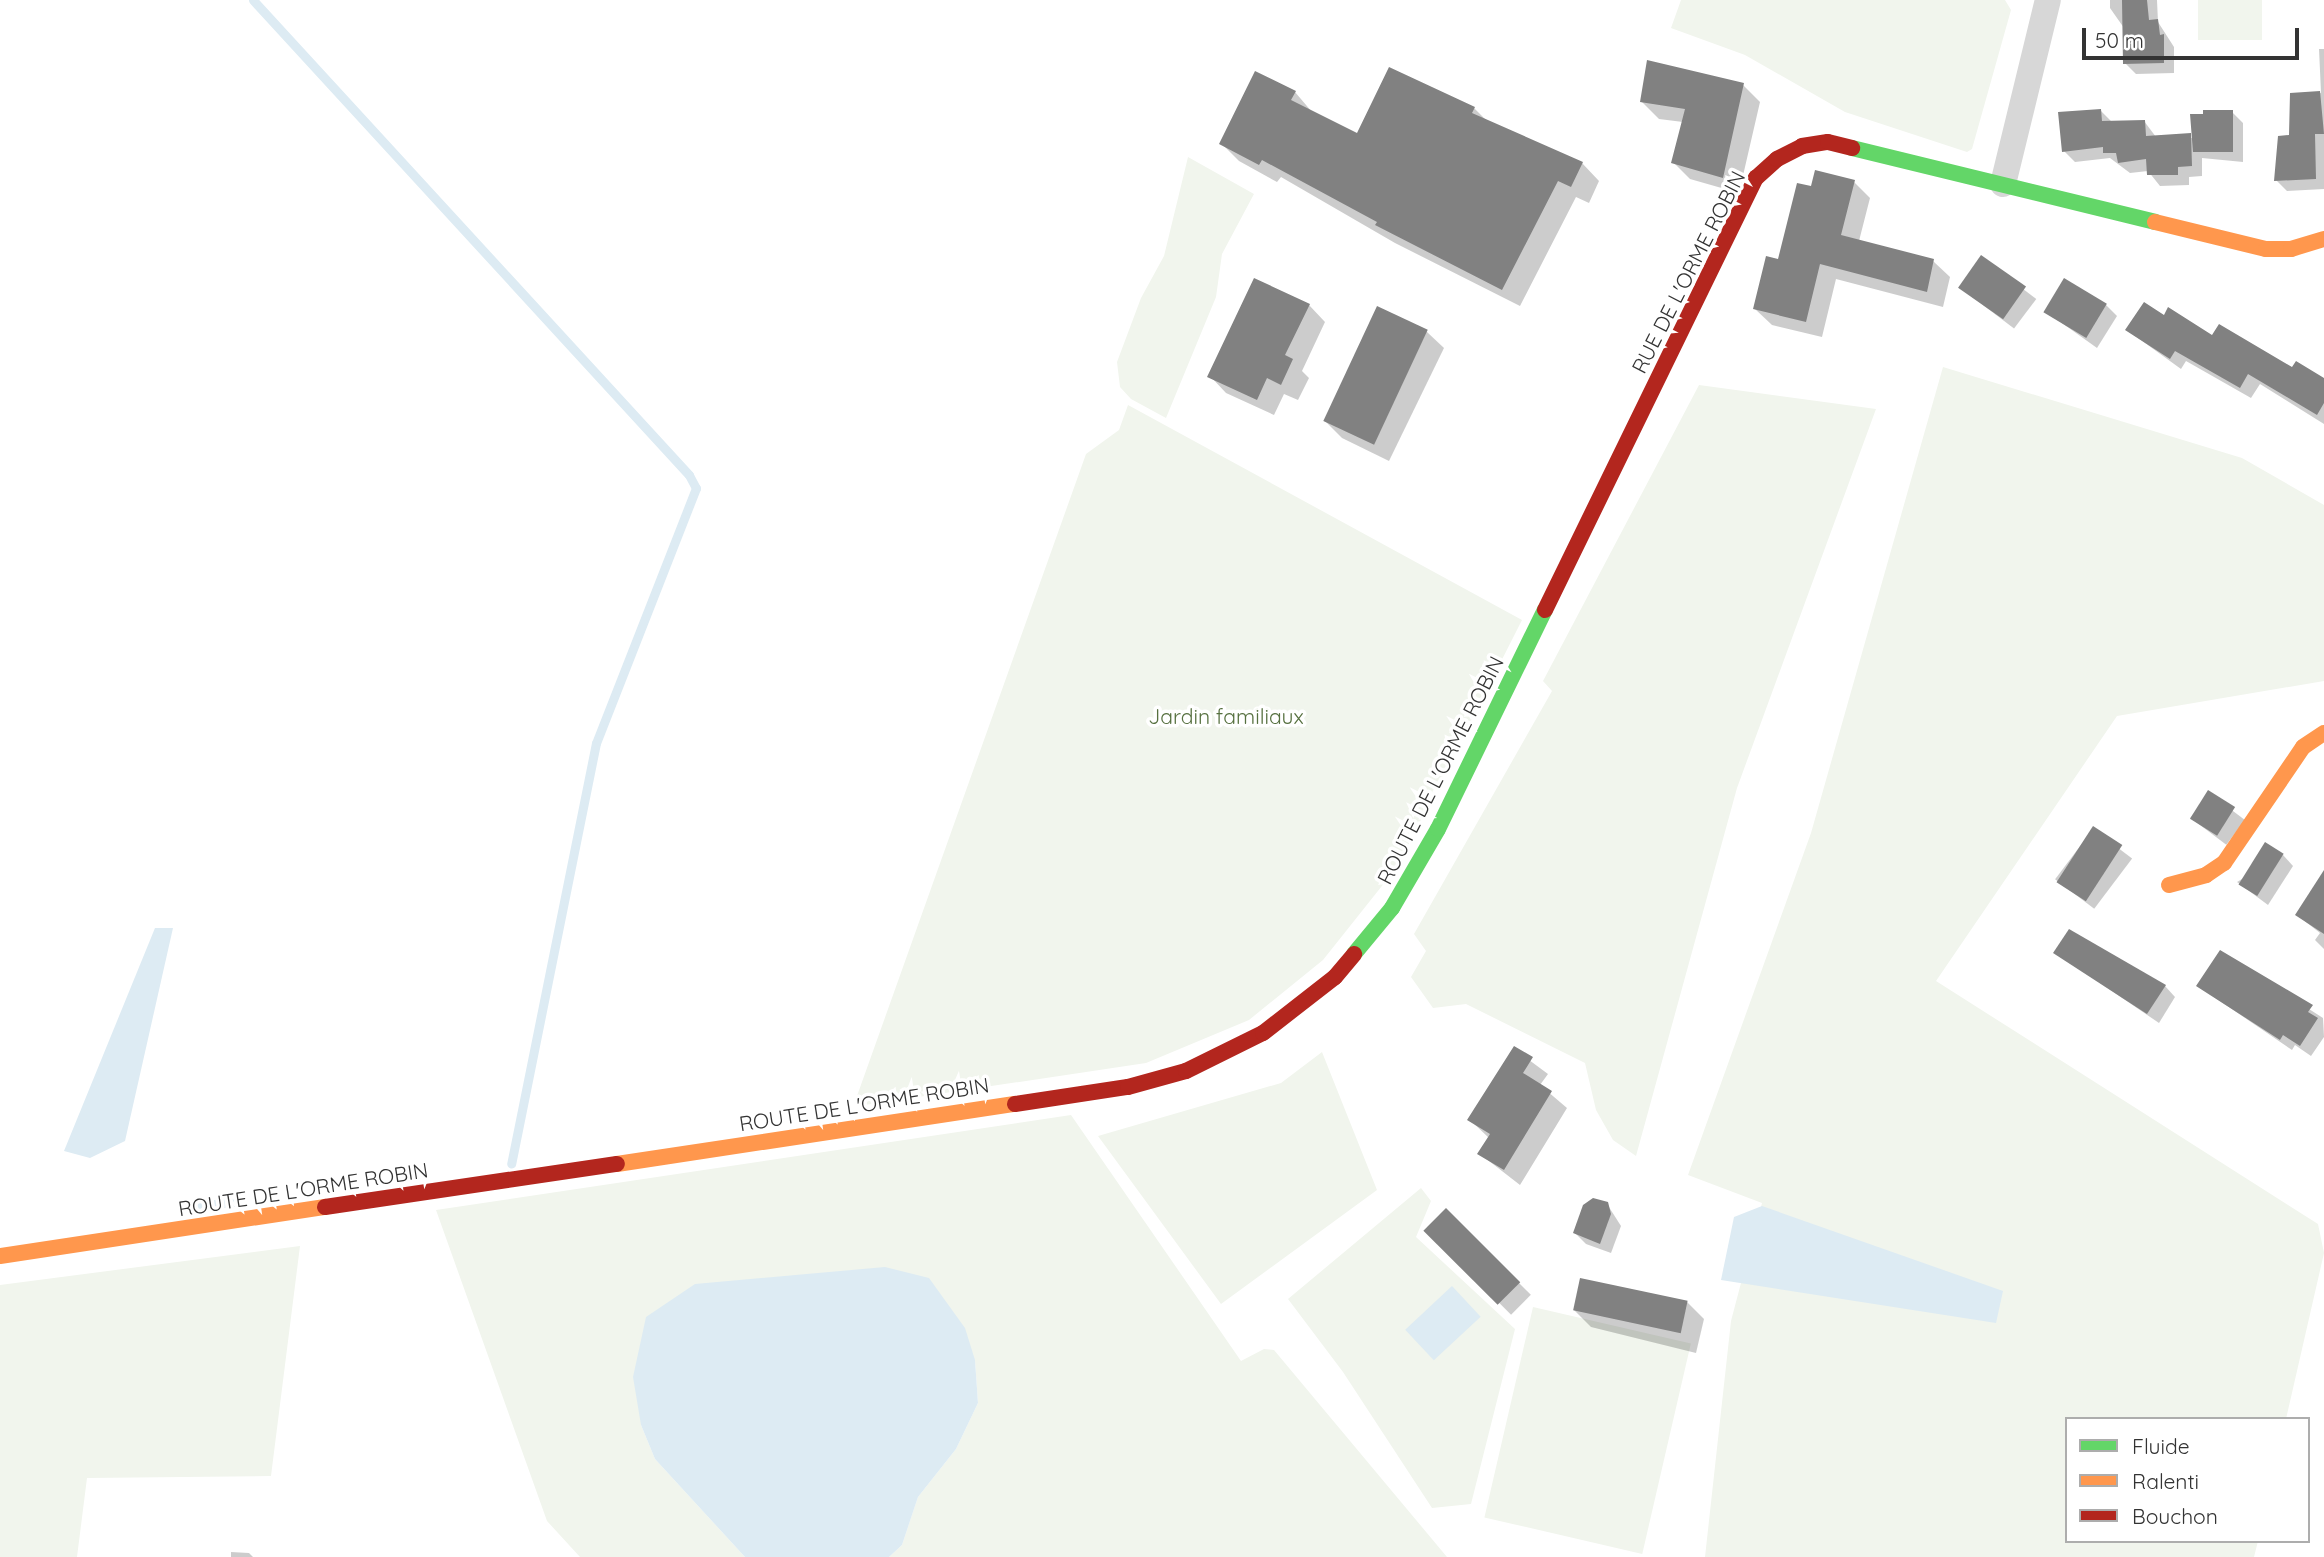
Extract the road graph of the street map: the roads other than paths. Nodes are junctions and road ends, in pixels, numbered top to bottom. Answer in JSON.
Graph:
{"nodes":[{"id":1,"x":2048,"y":0,"type":"edge"},
{"id":2,"x":2003,"y":184,"type":"junction"},
{"id":3,"x":2324,"y":239,"type":"edge"},
{"id":4,"x":1524,"y":653,"type":"joint"},
{"id":5,"x":2324,"y":733,"type":"edge"},
{"id":6,"x":2169,"y":885,"type":"dead end"},
{"id":7,"x":0,"y":1256,"type":"edge"}],
"edges":[{"from":1,"to":2,"type":"street"},
{"from":2,"to":3,"type":"street","name":"RUE DE L'ORME ROBIN"},
{"from":2,"to":4,"type":"street","name":"RUE DE L'ORME ROBIN"},
{"from":4,"to":7,"type":"street","name":"ROUTE DE L'ORME ROBIN"},
{"from":5,"to":6,"type":"street"}]}
